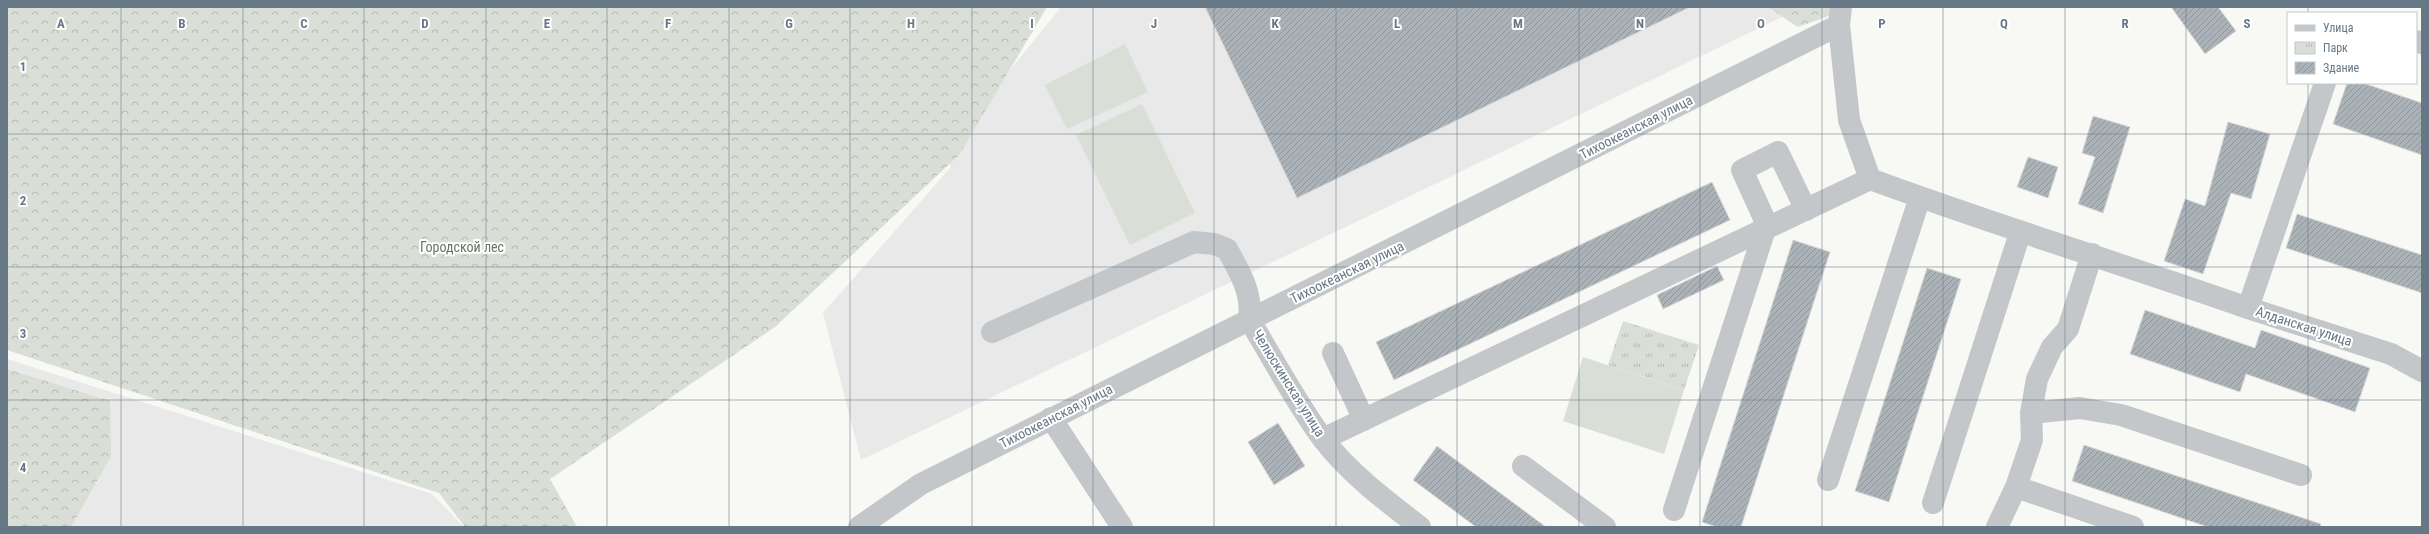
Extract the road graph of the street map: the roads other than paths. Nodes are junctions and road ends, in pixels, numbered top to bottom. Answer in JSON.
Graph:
{"nodes":[{"id":1,"x":1840,"y":16,"type":"edge"},
{"id":2,"x":2325,"y":84,"type":"edge"},
{"id":3,"x":1870,"y":179,"type":"junction"},
{"id":4,"x":1920,"y":197,"type":"junction"},
{"id":5,"x":1806,"y":210,"type":"junction"},
{"id":6,"x":1767,"y":228,"type":"junction"},
{"id":7,"x":2020,"y":233,"type":"junction"},
{"id":8,"x":2092,"y":254,"type":"junction"},
{"id":9,"x":2248,"y":308,"type":"junction"},
{"id":10,"x":1249,"y":319,"type":"junction"},
{"id":11,"x":992,"y":332,"type":"dead end"},
{"id":12,"x":1333,"y":353,"type":"dead end"},
{"id":13,"x":2422,"y":370,"type":"edge"},
{"id":14,"x":2031,"y":413,"type":"junction"},
{"id":15,"x":1052,"y":418,"type":"junction"},
{"id":16,"x":1364,"y":420,"type":"junction"},
{"id":17,"x":1323,"y":439,"type":"junction"},
{"id":18,"x":1523,"y":466,"type":"dead end"},
{"id":19,"x":2301,"y":475,"type":"dead end"},
{"id":20,"x":1828,"y":480,"type":"dead end"},
{"id":21,"x":2016,"y":487,"type":"junction"},
{"id":22,"x":1933,"y":503,"type":"dead end"},
{"id":23,"x":1674,"y":510,"type":"dead end"},
{"id":24,"x":859,"y":527,"type":"edge"},
{"id":25,"x":1122,"y":527,"type":"edge"},
{"id":26,"x":1420,"y":527,"type":"edge"},
{"id":27,"x":1605,"y":527,"type":"edge"},
{"id":28,"x":1997,"y":527,"type":"edge"},
{"id":29,"x":2133,"y":527,"type":"edge"}],
"edges":[{"from":1,"to":3,"type":"street"},
{"from":1,"to":10,"type":"street","name":"Тихоокеанская улица"},
{"from":2,"to":9,"type":"street","name":"Алданская улица"},
{"from":3,"to":4,"type":"street"},
{"from":3,"to":5,"type":"street"},
{"from":4,"to":7,"type":"street"},
{"from":4,"to":20,"type":"street"},
{"from":5,"to":6,"type":"street"},
{"from":5,"to":6,"type":"street"},
{"from":6,"to":16,"type":"street"},
{"from":6,"to":23,"type":"street"},
{"from":7,"to":8,"type":"street"},
{"from":7,"to":22,"type":"street"},
{"from":8,"to":9,"type":"street"},
{"from":8,"to":14,"type":"street"},
{"from":9,"to":13,"type":"street","name":"Алданская улица"},
{"from":10,"to":11,"type":"street"},
{"from":10,"to":15,"type":"street","name":"Тихоокеанская улица"},
{"from":10,"to":17,"type":"street","name":"Челюскинская улица"},
{"from":12,"to":16,"type":"street"},
{"from":14,"to":19,"type":"street"},
{"from":14,"to":21,"type":"street"},
{"from":15,"to":24,"type":"street","name":"Тихоокеанская улица"},
{"from":15,"to":25,"type":"street"},
{"from":16,"to":17,"type":"street"},
{"from":17,"to":26,"type":"street","name":"Челюскинская улица"},
{"from":18,"to":27,"type":"street"},
{"from":21,"to":28,"type":"street"},
{"from":21,"to":29,"type":"street"}]}
